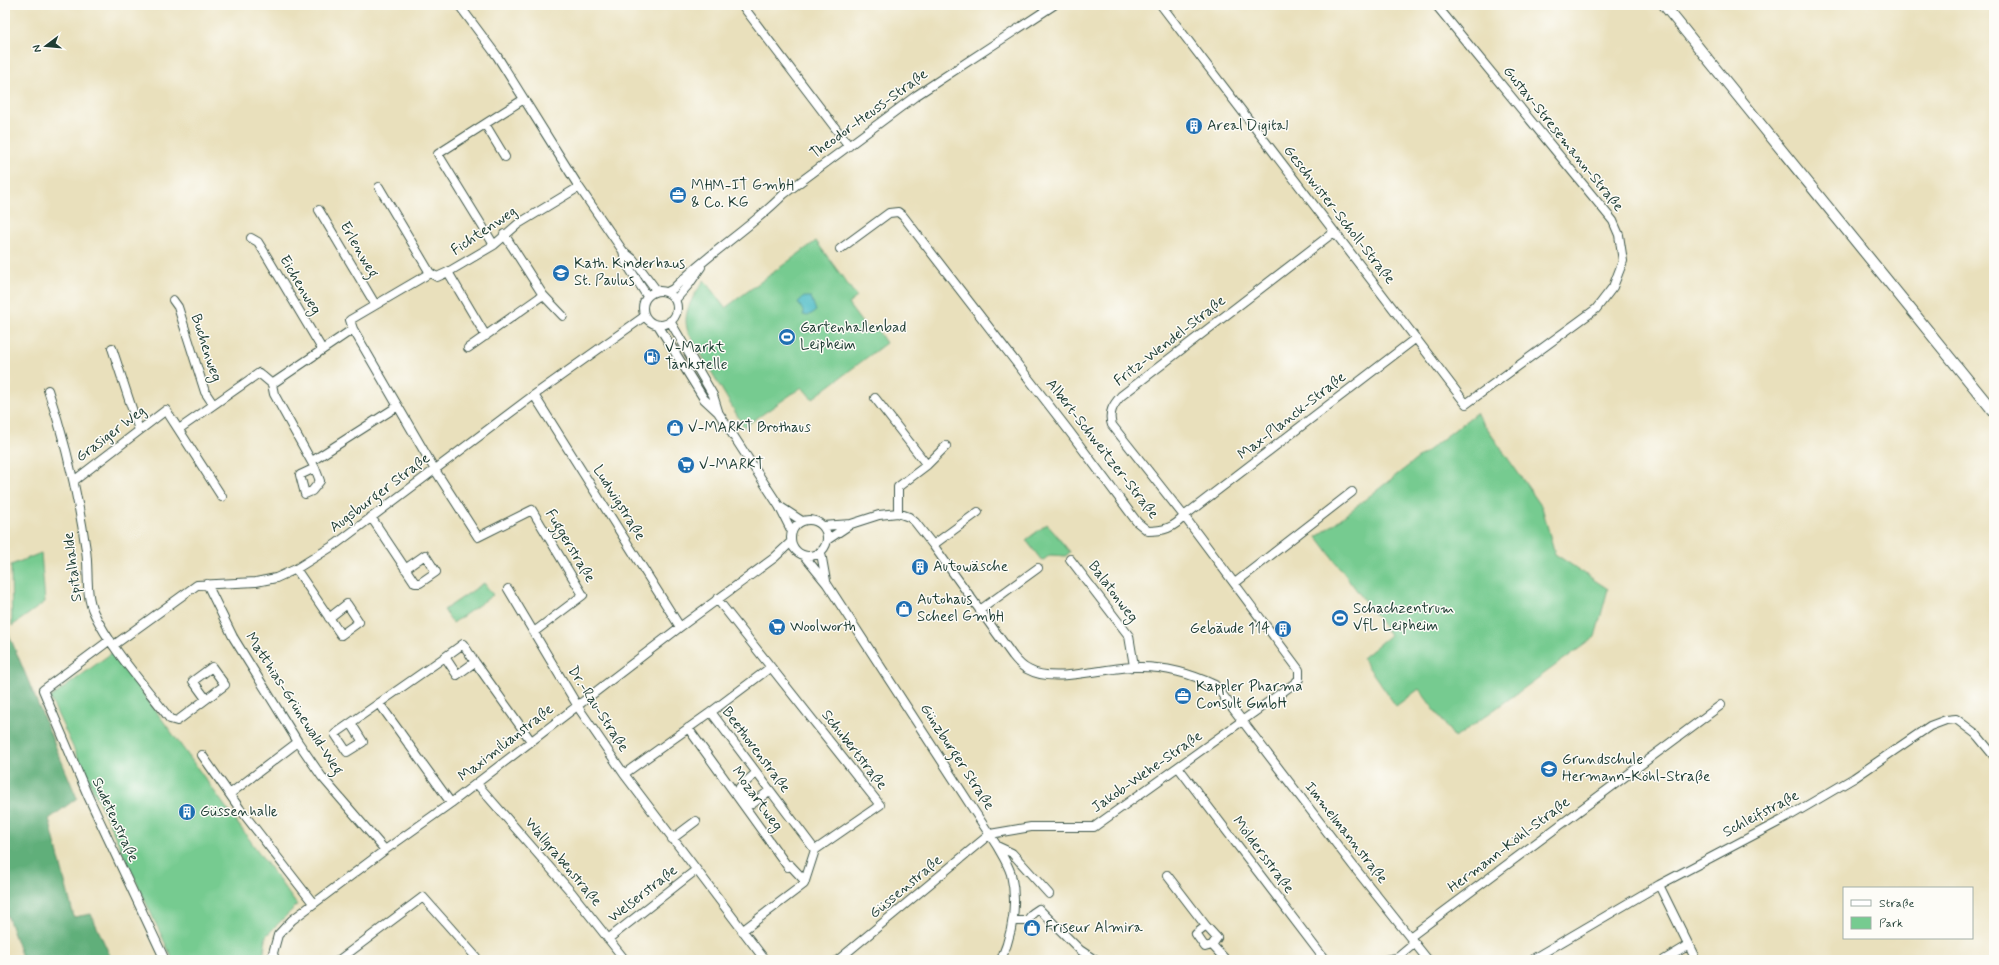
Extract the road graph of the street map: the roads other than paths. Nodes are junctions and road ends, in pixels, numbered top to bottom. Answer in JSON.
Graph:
{"nodes":[{"id":1,"x":459,"y":5,"type":"edge"},
{"id":2,"x":742,"y":5,"type":"edge"},
{"id":3,"x":1054,"y":5,"type":"edge"},
{"id":4,"x":1161,"y":5,"type":"edge"},
{"id":5,"x":1436,"y":5,"type":"edge"},
{"id":6,"x":1664,"y":5,"type":"edge"},
{"id":7,"x":524,"y":99,"type":"junction"},
{"id":8,"x":485,"y":124,"type":"junction"},
{"id":9,"x":849,"y":146,"type":"junction"},
{"id":10,"x":505,"y":157,"type":"dead end"},
{"id":11,"x":379,"y":187,"type":"dead end"},
{"id":12,"x":579,"y":187,"type":"junction"},
{"id":13,"x":320,"y":210,"type":"dead end"},
{"id":14,"x":1334,"y":232,"type":"junction"},
{"id":15,"x":504,"y":234,"type":"junction"},
{"id":16,"x":251,"y":238,"type":"dead end"},
{"id":17,"x":494,"y":245,"type":"junction"},
{"id":18,"x":840,"y":249,"type":"dead end"},
{"id":19,"x":623,"y":251,"type":"junction"},
{"id":20,"x":708,"y":256,"type":"junction"},
{"id":21,"x":448,"y":272,"type":"junction"},
{"id":22,"x":430,"y":273,"type":"junction"},
{"id":23,"x":656,"y":291,"type":"junction"},
{"id":24,"x":667,"y":292,"type":"junction"},
{"id":25,"x":543,"y":295,"type":"junction"},
{"id":26,"x":647,"y":296,"type":"junction"},
{"id":27,"x":173,"y":300,"type":"dead end"},
{"id":28,"x":675,"y":300,"type":"junction"},
{"id":29,"x":375,"y":304,"type":"junction"},
{"id":30,"x":563,"y":316,"type":"dead end"},
{"id":31,"x":645,"y":316,"type":"junction"},
{"id":32,"x":670,"y":321,"type":"junction"},
{"id":33,"x":658,"y":325,"type":"junction"},
{"id":34,"x":352,"y":329,"type":"junction"},
{"id":35,"x":486,"y":336,"type":"junction"},
{"id":36,"x":1416,"y":338,"type":"junction"},
{"id":37,"x":112,"y":348,"type":"dead end"},
{"id":38,"x":468,"y":348,"type":"dead end"},
{"id":39,"x":322,"y":349,"type":"junction"},
{"id":40,"x":272,"y":384,"type":"junction"},
{"id":41,"x":48,"y":390,"type":"dead end"},
{"id":42,"x":534,"y":395,"type":"junction"},
{"id":43,"x":874,"y":398,"type":"dead end"},
{"id":44,"x":213,"y":404,"type":"junction"},
{"id":45,"x":1466,"y":404,"type":"joint"},
{"id":46,"x":398,"y":406,"type":"junction"},
{"id":47,"x":718,"y":412,"type":"junction"},
{"id":48,"x":1994,"y":412,"type":"edge"},
{"id":49,"x":179,"y":429,"type":"junction"},
{"id":50,"x":139,"y":430,"type":"junction"},
{"id":51,"x":946,"y":446,"type":"dead end"},
{"id":52,"x":927,"y":465,"type":"junction"},
{"id":53,"x":435,"y":470,"type":"junction"},
{"id":54,"x":74,"y":480,"type":"junction"},
{"id":55,"x":1352,"y":492,"type":"dead end"},
{"id":56,"x":222,"y":497,"type":"dead end"},
{"id":57,"x":779,"y":506,"type":"junction"},
{"id":58,"x":978,"y":512,"type":"dead end"},
{"id":59,"x":898,"y":513,"type":"junction"},
{"id":60,"x":1184,"y":516,"type":"junction"},
{"id":61,"x":371,"y":517,"type":"junction"},
{"id":62,"x":802,"y":521,"type":"junction"},
{"id":63,"x":851,"y":524,"type":"junction"},
{"id":64,"x":823,"y":526,"type":"junction"},
{"id":65,"x":792,"y":532,"type":"junction"},
{"id":66,"x":828,"y":540,"type":"junction"},
{"id":67,"x":791,"y":542,"type":"junction"},
{"id":68,"x":933,"y":545,"type":"junction"},
{"id":69,"x":795,"y":551,"type":"junction"},
{"id":70,"x":821,"y":552,"type":"junction"},
{"id":71,"x":806,"y":557,"type":"junction"},
{"id":72,"x":774,"y":558,"type":"junction"},
{"id":73,"x":1070,"y":559,"type":"dead end"},
{"id":74,"x":1038,"y":568,"type":"dead end"},
{"id":75,"x":296,"y":569,"type":"junction"},
{"id":76,"x":405,"y":569,"type":"dead end"},
{"id":77,"x":1235,"y":583,"type":"junction"},
{"id":78,"x":207,"y":584,"type":"junction"},
{"id":79,"x":827,"y":584,"type":"junction"},
{"id":80,"x":508,"y":588,"type":"dead end"},
{"id":81,"x":717,"y":599,"type":"junction"},
{"id":82,"x":980,"y":610,"type":"junction"},
{"id":83,"x":330,"y":618,"type":"dead end"},
{"id":84,"x":680,"y":627,"type":"junction"},
{"id":85,"x":534,"y":632,"type":"junction"},
{"id":86,"x":112,"y":642,"type":"junction"},
{"id":87,"x":445,"y":657,"type":"junction"},
{"id":88,"x":475,"y":662,"type":"junction"},
{"id":89,"x":1134,"y":666,"type":"junction"},
{"id":90,"x":771,"y":667,"type":"junction"},
{"id":91,"x":43,"y":690,"type":"joint"},
{"id":92,"x":206,"y":699,"type":"dead end"},
{"id":93,"x":379,"y":703,"type":"junction"},
{"id":94,"x":1721,"y":705,"type":"dead end"},
{"id":95,"x":577,"y":706,"type":"junction"},
{"id":96,"x":711,"y":712,"type":"junction"},
{"id":97,"x":1243,"y":722,"type":"junction"},
{"id":98,"x":351,"y":723,"type":"dead end"},
{"id":99,"x":688,"y":728,"type":"junction"},
{"id":100,"x":531,"y":741,"type":"junction"},
{"id":101,"x":298,"y":742,"type":"junction"},
{"id":102,"x":202,"y":755,"type":"dead end"},
{"id":103,"x":1994,"y":756,"type":"edge"},
{"id":104,"x":1178,"y":767,"type":"junction"},
{"id":105,"x":756,"y":773,"type":"junction"},
{"id":106,"x":624,"y":774,"type":"junction"},
{"id":107,"x":477,"y":784,"type":"junction"},
{"id":108,"x":769,"y":791,"type":"junction"},
{"id":109,"x":231,"y":793,"type":"junction"},
{"id":110,"x":451,"y":803,"type":"junction"},
{"id":111,"x":696,"y":821,"type":"dead end"},
{"id":112,"x":990,"y":834,"type":"junction"},
{"id":113,"x":672,"y":839,"type":"junction"},
{"id":114,"x":997,"y":846,"type":"junction"},
{"id":115,"x":384,"y":850,"type":"junction"},
{"id":116,"x":815,"y":850,"type":"junction"},
{"id":117,"x":696,"y":870,"type":"junction"},
{"id":118,"x":1167,"y":875,"type":"dead end"},
{"id":119,"x":805,"y":881,"type":"junction"},
{"id":120,"x":1659,"y":884,"type":"junction"},
{"id":121,"x":1049,"y":894,"type":"dead end"},
{"id":122,"x":314,"y":903,"type":"junction"},
{"id":123,"x":1014,"y":921,"type":"junction"},
{"id":124,"x":1206,"y":926,"type":"junction"},
{"id":125,"x":742,"y":932,"type":"junction"},
{"id":126,"x":608,"y":939,"type":"junction"},
{"id":127,"x":1413,"y":940,"type":"junction"},
{"id":128,"x":1212,"y":945,"type":"junction"},
{"id":129,"x":1689,"y":945,"type":"junction"},
{"id":130,"x":165,"y":960,"type":"edge"},
{"id":131,"x":274,"y":960,"type":"edge"},
{"id":132,"x":339,"y":960,"type":"edge"},
{"id":133,"x":472,"y":960,"type":"edge"},
{"id":134,"x":625,"y":960,"type":"edge"},
{"id":135,"x":765,"y":960,"type":"edge"},
{"id":136,"x":838,"y":960,"type":"edge"},
{"id":137,"x":1001,"y":960,"type":"edge"},
{"id":138,"x":1095,"y":960,"type":"edge"},
{"id":139,"x":1226,"y":960,"type":"edge"},
{"id":140,"x":1325,"y":960,"type":"edge"},
{"id":141,"x":1385,"y":960,"type":"edge"},
{"id":142,"x":1428,"y":960,"type":"edge"},
{"id":143,"x":1531,"y":960,"type":"edge"},
{"id":144,"x":1664,"y":960,"type":"edge"},
{"id":145,"x":1696,"y":960,"type":"edge"}],
"edges":[{"from":1,"to":7,"type":"street"},
{"from":2,"to":9,"type":"street"},
{"from":3,"to":9,"type":"street","name":"Theodor-Heuss-Straße"},
{"from":4,"to":14,"type":"street","name":"Geschwister-Scholl-Straße"},
{"from":5,"to":45,"type":"street","name":"Gustav-Stresemann-Straße"},
{"from":6,"to":48,"type":"main road"},
{"from":7,"to":8,"type":"street"},
{"from":7,"to":12,"type":"street"},
{"from":8,"to":10,"type":"street"},
{"from":8,"to":17,"type":"street"},
{"from":9,"to":20,"type":"street","name":"Theodor-Heuss-Straße"},
{"from":11,"to":22,"type":"street"},
{"from":12,"to":15,"type":"street","name":"Fichtenweg"},
{"from":12,"to":19,"type":"street"},
{"from":13,"to":29,"type":"street","name":"Erlenweg"},
{"from":14,"to":36,"type":"street","name":"Geschwister-Scholl-Straße"},
{"from":14,"to":60,"type":"street","name":"Fritz-Wendel-Straße"},
{"from":15,"to":17,"type":"street","name":"Fichtenweg"},
{"from":15,"to":25,"type":"street"},
{"from":16,"to":39,"type":"street","name":"Eichenweg"},
{"from":17,"to":21,"type":"street","name":"Fichtenweg"},
{"from":18,"to":60,"type":"street","name":"Albert-Schweitzer-Straße"},
{"from":19,"to":23,"type":"street"},
{"from":19,"to":26,"type":"street"},
{"from":20,"to":24,"type":"street","name":"Theodor-Heuss-Straße"},
{"from":20,"to":28,"type":"street","name":"Theodor-Heuss-Straße"},
{"from":21,"to":22,"type":"street","name":"Fichtenweg"},
{"from":21,"to":35,"type":"street"},
{"from":22,"to":29,"type":"street","name":"Fichtenweg"},
{"from":23,"to":24,"type":"street"},
{"from":23,"to":26,"type":"street"},
{"from":24,"to":28,"type":"street"},
{"from":25,"to":30,"type":"street"},
{"from":25,"to":35,"type":"street"},
{"from":26,"to":31,"type":"street"},
{"from":27,"to":44,"type":"street","name":"Buchenweg"},
{"from":28,"to":32,"type":"street"},
{"from":29,"to":34,"type":"street","name":"Fichtenweg"},
{"from":31,"to":33,"type":"street"},
{"from":31,"to":42,"type":"street","name":"Augsburger Straße"},
{"from":32,"to":33,"type":"street"},
{"from":32,"to":47,"type":"street"},
{"from":33,"to":47,"type":"street"},
{"from":34,"to":39,"type":"street"},
{"from":34,"to":46,"type":"street"},
{"from":35,"to":38,"type":"street"},
{"from":36,"to":45,"type":"street","name":"Geschwister-Scholl-Straße"},
{"from":36,"to":60,"type":"street","name":"Max-Planck-Straße"},
{"from":37,"to":50,"type":"street"},
{"from":39,"to":40,"type":"street"},
{"from":40,"to":44,"type":"street"},
{"from":40,"to":46,"type":"street"},
{"from":41,"to":54,"type":"street","name":"Spitalhalde"},
{"from":42,"to":53,"type":"street","name":"Augsburger Straße"},
{"from":42,"to":84,"type":"street","name":"Ludwigstraße"},
{"from":43,"to":52,"type":"street"},
{"from":44,"to":49,"type":"street"},
{"from":46,"to":53,"type":"street"},
{"from":47,"to":57,"type":"street"},
{"from":49,"to":50,"type":"street","name":"Grasiger Weg"},
{"from":49,"to":56,"type":"street","name":"Grasiger Weg"},
{"from":50,"to":54,"type":"street","name":"Grasiger Weg"},
{"from":51,"to":52,"type":"street"},
{"from":52,"to":59,"type":"street"},
{"from":53,"to":61,"type":"street","name":"Augsburger Straße"},
{"from":53,"to":85,"type":"street","name":"Fuggerstraße"},
{"from":54,"to":86,"type":"street","name":"Spitalhalde"},
{"from":55,"to":77,"type":"street"},
{"from":57,"to":62,"type":"street"},
{"from":57,"to":65,"type":"street"},
{"from":58,"to":68,"type":"street"},
{"from":59,"to":63,"type":"street"},
{"from":59,"to":68,"type":"street","name":"Immelmannstraße"},
{"from":60,"to":77,"type":"street","name":"Albert-Schweitzer-Straße"},
{"from":61,"to":75,"type":"street","name":"Augsburger Straße"},
{"from":61,"to":76,"type":"street"},
{"from":62,"to":64,"type":"street"},
{"from":62,"to":65,"type":"street"},
{"from":63,"to":64,"type":"street"},
{"from":63,"to":66,"type":"street"},
{"from":64,"to":66,"type":"street"},
{"from":65,"to":67,"type":"street"},
{"from":66,"to":70,"type":"street"},
{"from":67,"to":69,"type":"street"},
{"from":67,"to":72,"type":"street","name":"Maximilianstraße"},
{"from":68,"to":82,"type":"street","name":"Immelmannstraße"},
{"from":69,"to":71,"type":"street"},
{"from":69,"to":72,"type":"street","name":"Maximilianstraße"},
{"from":70,"to":71,"type":"street"},
{"from":70,"to":79,"type":"street","name":"Günzburger Straße"},
{"from":71,"to":79,"type":"street","name":"Günzburger Straße"},
{"from":72,"to":81,"type":"street","name":"Maximilianstraße"},
{"from":73,"to":89,"type":"street","name":"Balatonweg"},
{"from":74,"to":82,"type":"street"},
{"from":75,"to":78,"type":"street","name":"Augsburger Straße"},
{"from":75,"to":83,"type":"street"},
{"from":77,"to":97,"type":"street","name":"Albert-Schweitzer-Straße"},
{"from":78,"to":86,"type":"street","name":"Augsburger Straße"},
{"from":78,"to":101,"type":"street","name":"Matthias-Grünewald-Weg"},
{"from":79,"to":112,"type":"street","name":"Günzburger Straße"},
{"from":80,"to":85,"type":"street","name":"Dr.-Rau-Straße"},
{"from":81,"to":84,"type":"street","name":"Maximilianstraße"},
{"from":81,"to":90,"type":"street","name":"Schubertstraße"},
{"from":82,"to":89,"type":"street","name":"Immelmannstraße"},
{"from":84,"to":95,"type":"street","name":"Maximilianstraße"},
{"from":85,"to":95,"type":"street","name":"Dr.-Rau-Straße"},
{"from":86,"to":91,"type":"street","name":"Augsburger Straße"},
{"from":86,"to":92,"type":"street","name":"Spitalhalde"},
{"from":87,"to":88,"type":"street"},
{"from":87,"to":88,"type":"street"},
{"from":87,"to":93,"type":"street"},
{"from":88,"to":100,"type":"street"},
{"from":89,"to":97,"type":"street","name":"Immelmannstraße"},
{"from":90,"to":96,"type":"street"},
{"from":90,"to":116,"type":"street","name":"Schubertstraße"},
{"from":91,"to":130,"type":"street","name":"Sudetenstraße"},
{"from":93,"to":98,"type":"street"},
{"from":93,"to":110,"type":"street"},
{"from":94,"to":127,"type":"street","name":"Hermann-Köhl-Straße"},
{"from":95,"to":100,"type":"street","name":"Maximilianstraße"},
{"from":95,"to":106,"type":"street","name":"Dr.-Rau-Straße"},
{"from":96,"to":99,"type":"street","name":"Beethovenstraße"},
{"from":96,"to":105,"type":"street","name":"Beethovenstraße"},
{"from":97,"to":104,"type":"street","name":"Jakob-Wehe-Straße"},
{"from":97,"to":127,"type":"street","name":"Immelmannstraße"},
{"from":99,"to":106,"type":"street","name":"Beethovenstraße"},
{"from":99,"to":119,"type":"street","name":"Mozartweg"},
{"from":100,"to":107,"type":"street","name":"Maximilianstraße"},
{"from":101,"to":109,"type":"street"},
{"from":101,"to":115,"type":"street","name":"Matthias-Grünewald-Weg"},
{"from":102,"to":109,"type":"street"},
{"from":103,"to":120,"type":"street","name":"Schleifstraße"},
{"from":104,"to":112,"type":"street","name":"Jakob-Wehe-Straße"},
{"from":104,"to":140,"type":"street","name":"Möldersstraße"},
{"from":105,"to":108,"type":"street","name":"Beethovenstraße"},
{"from":105,"to":108,"type":"street"},
{"from":106,"to":113,"type":"street","name":"Dr.-Rau-Straße"},
{"from":107,"to":110,"type":"street","name":"Maximilianstraße"},
{"from":107,"to":126,"type":"street","name":"Wallgrabenstraße"},
{"from":108,"to":116,"type":"street","name":"Beethovenstraße"},
{"from":109,"to":122,"type":"street"},
{"from":110,"to":115,"type":"street","name":"Maximilianstraße"},
{"from":111,"to":113,"type":"street"},
{"from":112,"to":114,"type":"street","name":"Günzburger Straße"},
{"from":112,"to":136,"type":"street","name":"Güssenstraße"},
{"from":113,"to":117,"type":"street","name":"Dr.-Rau-Straße"},
{"from":114,"to":121,"type":"street"},
{"from":114,"to":123,"type":"street","name":"Günzburger Straße"},
{"from":115,"to":122,"type":"street","name":"Maximilianstraße"},
{"from":116,"to":119,"type":"street"},
{"from":117,"to":125,"type":"street","name":"Dr.-Rau-Straße"},
{"from":117,"to":126,"type":"street","name":"Welserstraße"},
{"from":118,"to":124,"type":"street"},
{"from":119,"to":125,"type":"street"},
{"from":120,"to":129,"type":"street"},
{"from":120,"to":143,"type":"street","name":"Schleifstraße"},
{"from":122,"to":131,"type":"street","name":"Maximilianstraße"},
{"from":123,"to":137,"type":"street","name":"Günzburger Straße"},
{"from":123,"to":138,"type":"street"},
{"from":124,"to":128,"type":"street"},
{"from":124,"to":128,"type":"street"},
{"from":125,"to":135,"type":"street","name":"Dr.-Rau-Straße"},
{"from":126,"to":134,"type":"street","name":"Wallgrabenstraße"},
{"from":127,"to":141,"type":"street","name":"Hermann-Köhl-Straße"},
{"from":127,"to":142,"type":"street","name":"Immelmannstraße"},
{"from":128,"to":139,"type":"street"},
{"from":129,"to":144,"type":"street"},
{"from":129,"to":145,"type":"street"},
{"from":132,"to":133,"type":"street"}]}
